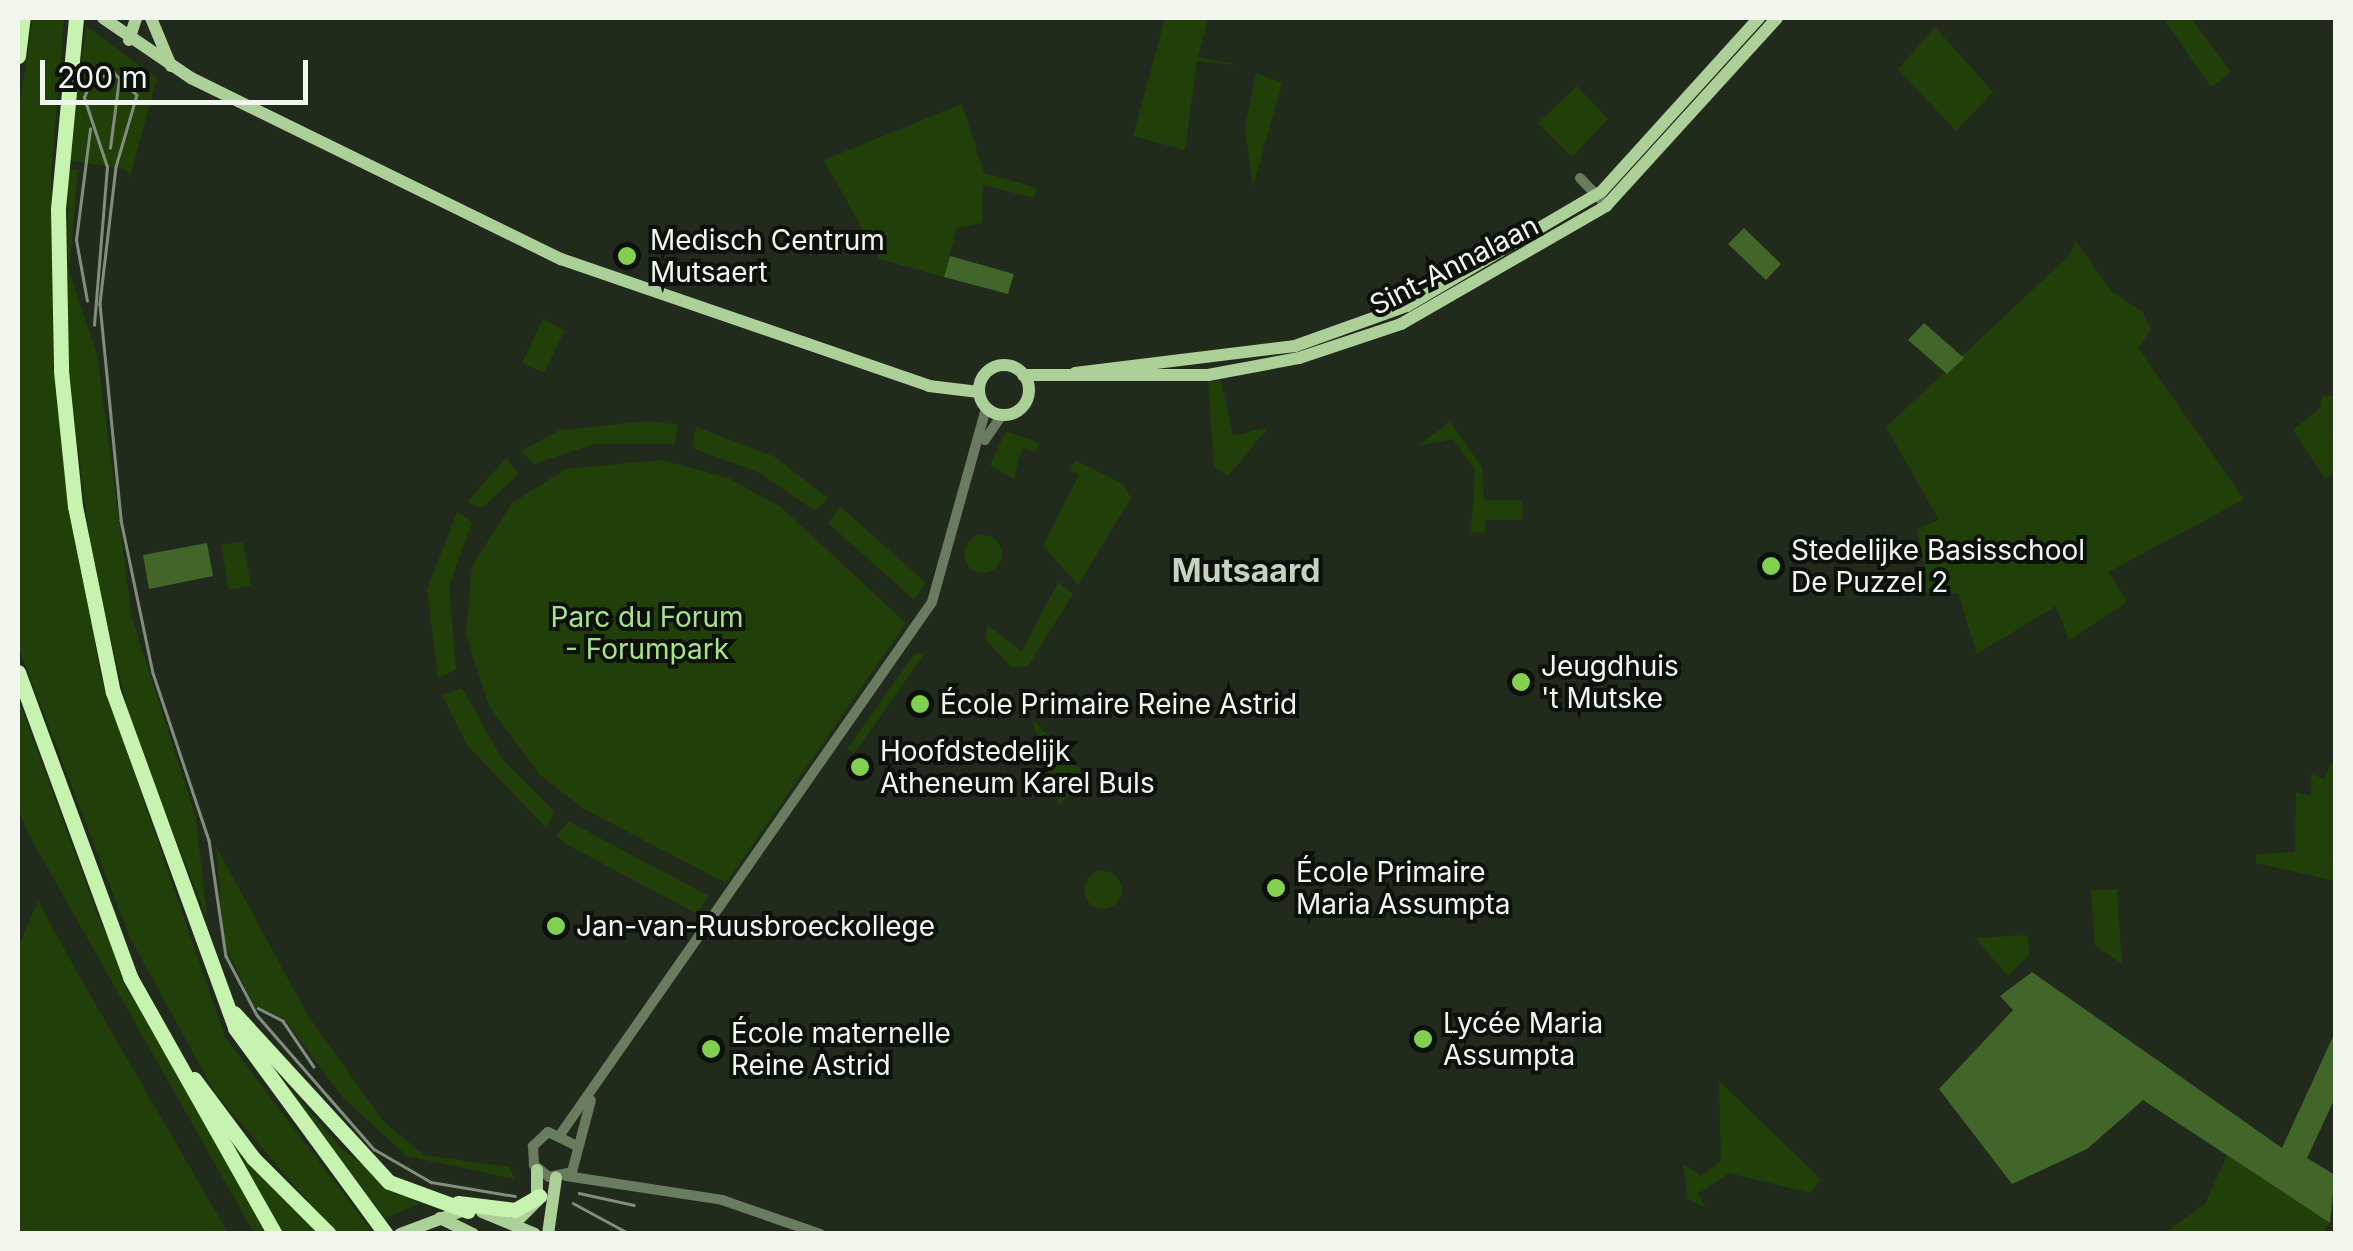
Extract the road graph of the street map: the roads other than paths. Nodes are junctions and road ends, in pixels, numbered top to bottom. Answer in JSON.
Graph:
{"nodes":[{"id":1,"x":23,"y":18,"type":"edge"},
{"id":2,"x":103,"y":18,"type":"edge"},
{"id":3,"x":136,"y":18,"type":"edge"},
{"id":4,"x":151,"y":18,"type":"edge"},
{"id":5,"x":1759,"y":18,"type":"edge"},
{"id":6,"x":1777,"y":18,"type":"edge"},
{"id":7,"x":75,"y":23,"type":"edge"},
{"id":8,"x":123,"y":29,"type":"edge"},
{"id":9,"x":18,"y":56,"type":"edge"},
{"id":10,"x":171,"y":67,"type":"junction"},
{"id":11,"x":1580,"y":178,"type":"dead end"},
{"id":12,"x":1599,"y":198,"type":"junction"},
{"id":13,"x":1024,"y":374,"type":"junction"},
{"id":14,"x":1043,"y":375,"type":"junction"},
{"id":15,"x":1066,"y":375,"type":"junction"},
{"id":16,"x":1029,"y":391,"type":"junction"},
{"id":17,"x":979,"y":392,"type":"junction"},
{"id":18,"x":986,"y":408,"type":"junction"},
{"id":19,"x":1002,"y":416,"type":"junction"},
{"id":20,"x":982,"y":445,"type":"junction"},
{"id":21,"x":18,"y":672,"type":"edge"},
{"id":22,"x":93,"y":892,"type":"junction"},
{"id":23,"x":218,"y":994,"type":"junction"},
{"id":24,"x":594,"y":1089,"type":"junction"},
{"id":25,"x":562,"y":1132,"type":"junction"},
{"id":26,"x":577,"y":1146,"type":"junction"},
{"id":27,"x":368,"y":1164,"type":"junction"},
{"id":28,"x":537,"y":1170,"type":"junction"},
{"id":29,"x":561,"y":1177,"type":"junction"},
{"id":30,"x":539,"y":1196,"type":"junction"},
{"id":31,"x":468,"y":1211,"type":"junction"},
{"id":32,"x":420,"y":1222,"type":"junction"},
{"id":33,"x":516,"y":1222,"type":"junction"},
{"id":34,"x":382,"y":1229,"type":"edge"},
{"id":35,"x":274,"y":1234,"type":"edge"},
{"id":36,"x":329,"y":1234,"type":"edge"},
{"id":37,"x":400,"y":1234,"type":"edge"},
{"id":38,"x":473,"y":1234,"type":"edge"},
{"id":39,"x":535,"y":1234,"type":"edge"},
{"id":40,"x":548,"y":1234,"type":"edge"},
{"id":41,"x":820,"y":1234,"type":"edge"}],
"edges":[{"from":1,"to":9,"type":"highway"},
{"from":2,"to":8,"type":"main road"},
{"from":3,"to":8,"type":"main road"},
{"from":4,"to":10,"type":"main road"},
{"from":5,"to":12,"type":"main road","name":"Sint-Annalaan"},
{"from":6,"to":15,"type":"main road","name":"Sint-Annalaan"},
{"from":7,"to":23,"type":"highway"},
{"from":8,"to":10,"type":"main road"},
{"from":10,"to":17,"type":"main road"},
{"from":11,"to":12,"type":"street"},
{"from":12,"to":15,"type":"main road","name":"Sint-Annalaan"},
{"from":13,"to":14,"type":"main road","name":"Sint-Annalaan"},
{"from":13,"to":16,"type":"main road"},
{"from":13,"to":17,"type":"main road"},
{"from":14,"to":15,"type":"main road","name":"Sint-Annalaan"},
{"from":14,"to":16,"type":"main road"},
{"from":16,"to":19,"type":"main road"},
{"from":17,"to":18,"type":"main road"},
{"from":18,"to":19,"type":"main road"},
{"from":18,"to":20,"type":"street"},
{"from":19,"to":20,"type":"street"},
{"from":20,"to":24,"type":"street"},
{"from":21,"to":22,"type":"highway"},
{"from":22,"to":35,"type":"highway"},
{"from":22,"to":36,"type":"highway"},
{"from":23,"to":27,"type":"highway"},
{"from":23,"to":34,"type":"highway"},
{"from":24,"to":25,"type":"street"},
{"from":24,"to":26,"type":"street"},
{"from":25,"to":26,"type":"street"},
{"from":25,"to":28,"type":"street"},
{"from":26,"to":29,"type":"street"},
{"from":27,"to":30,"type":"highway"},
{"from":27,"to":31,"type":"highway"},
{"from":28,"to":29,"type":"street"},
{"from":28,"to":30,"type":"main road"},
{"from":29,"to":40,"type":"main road"},
{"from":29,"to":41,"type":"street"},
{"from":30,"to":33,"type":"main road"},
{"from":31,"to":32,"type":"main road"},
{"from":31,"to":33,"type":"main road"},
{"from":32,"to":37,"type":"main road"},
{"from":32,"to":38,"type":"main road"},
{"from":33,"to":39,"type":"main road"}]}
